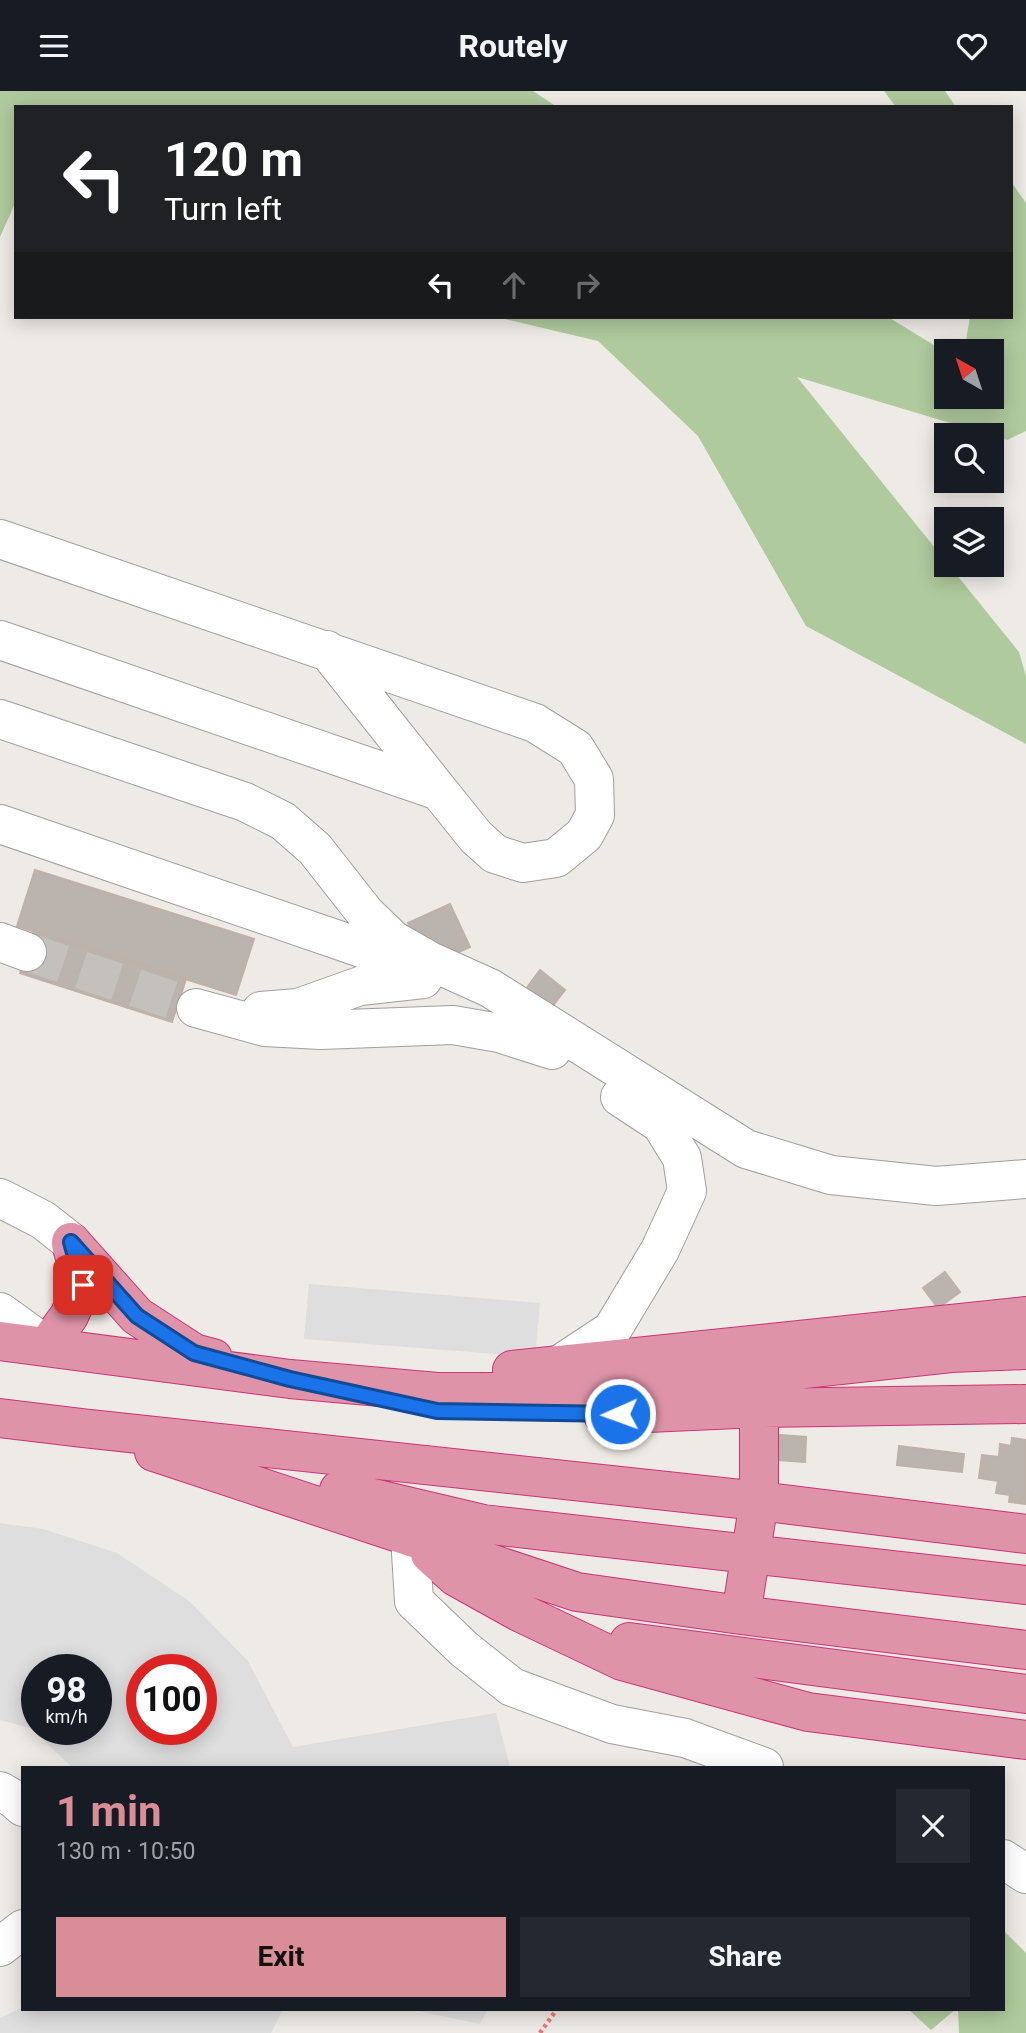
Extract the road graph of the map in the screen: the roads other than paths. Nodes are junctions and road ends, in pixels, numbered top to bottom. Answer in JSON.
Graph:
{"nodes":[{"id":1,"x":0,"y":539,"type":"edge"},
{"id":2,"x":0,"y":640,"type":"edge"},
{"id":3,"x":327,"y":650,"type":"junction"},
{"id":4,"x":0,"y":719,"type":"edge"},
{"id":5,"x":439,"y":791,"type":"junction"},
{"id":6,"x":0,"y":824,"type":"edge"},
{"id":7,"x":426,"y":970,"type":"junction"},
{"id":8,"x":552,"y":1050,"type":"junction"},
{"id":9,"x":1026,"y":1179,"type":"edge"},
{"id":10,"x":0,"y":1198,"type":"edge"},
{"id":11,"x":71,"y":1242,"type":"junction"},
{"id":12,"x":1026,"y":1293,"type":"edge"},
{"id":13,"x":0,"y":1312,"type":"edge"},
{"id":14,"x":1026,"y":1315,"type":"edge"},
{"id":15,"x":968,"y":1323,"type":"junction"},
{"id":16,"x":0,"y":1341,"type":"edge"},
{"id":17,"x":47,"y":1346,"type":"junction"},
{"id":18,"x":1026,"y":1350,"type":"edge"},
{"id":19,"x":559,"y":1366,"type":"junction"},
{"id":20,"x":290,"y":1379,"type":"junction"},
{"id":21,"x":1026,"y":1404,"type":"edge"},
{"id":22,"x":759,"y":1408,"type":"junction"},
{"id":23,"x":0,"y":1417,"type":"edge"},
{"id":24,"x":82,"y":1428,"type":"junction"},
{"id":25,"x":759,"y":1501,"type":"junction"},
{"id":26,"x":1026,"y":1534,"type":"edge"},
{"id":27,"x":410,"y":1537,"type":"junction"},
{"id":28,"x":752,"y":1555,"type":"junction"},
{"id":29,"x":1026,"y":1585,"type":"edge"},
{"id":30,"x":519,"y":1612,"type":"junction"},
{"id":31,"x":741,"y":1615,"type":"junction"},
{"id":32,"x":1026,"y":1650,"type":"edge"},
{"id":33,"x":1026,"y":1694,"type":"edge"},
{"id":34,"x":1026,"y":1739,"type":"edge"},
{"id":35,"x":761,"y":1766,"type":"edge"},
{"id":36,"x":0,"y":1791,"type":"edge"},
{"id":37,"x":21,"y":1805,"type":"edge"},
{"id":38,"x":1005,"y":1860,"type":"edge"},
{"id":39,"x":1026,"y":1874,"type":"edge"},
{"id":40,"x":21,"y":1931,"type":"edge"},
{"id":41,"x":0,"y":1947,"type":"edge"}],
"edges":[{"from":1,"to":3,"type":"street"},
{"from":2,"to":5,"type":"street"},
{"from":3,"to":5,"type":"street"},
{"from":3,"to":5,"type":"street"},
{"from":4,"to":7,"type":"street"},
{"from":6,"to":7,"type":"street"},
{"from":7,"to":8,"type":"street"},
{"from":7,"to":8,"type":"street"},
{"from":7,"to":9,"type":"street"},
{"from":8,"to":19,"type":"street"},
{"from":10,"to":11,"type":"street"},
{"from":11,"to":17,"type":"highway"},
{"from":11,"to":20,"type":"highway"},
{"from":12,"to":15,"type":"highway"},
{"from":13,"to":17,"type":"street"},
{"from":14,"to":15,"type":"highway"},
{"from":15,"to":19,"type":"highway"},
{"from":16,"to":17,"type":"highway"},
{"from":17,"to":20,"type":"highway"},
{"from":18,"to":20,"type":"highway"},
{"from":19,"to":20,"type":"highway"},
{"from":20,"to":22,"type":"highway"},
{"from":21,"to":22,"type":"highway"},
{"from":22,"to":25,"type":"highway"},
{"from":23,"to":24,"type":"highway"},
{"from":24,"to":25,"type":"highway"},
{"from":24,"to":27,"type":"highway"},
{"from":24,"to":28,"type":"highway"},
{"from":25,"to":26,"type":"highway"},
{"from":25,"to":28,"type":"highway"},
{"from":27,"to":30,"type":"highway"},
{"from":27,"to":31,"type":"highway"},
{"from":27,"to":35,"type":"street"},
{"from":28,"to":29,"type":"highway"},
{"from":28,"to":31,"type":"highway"},
{"from":30,"to":33,"type":"highway"},
{"from":30,"to":34,"type":"highway"},
{"from":31,"to":32,"type":"highway"},
{"from":36,"to":37,"type":"street"},
{"from":38,"to":39,"type":"street"},
{"from":40,"to":41,"type":"street"}]}
